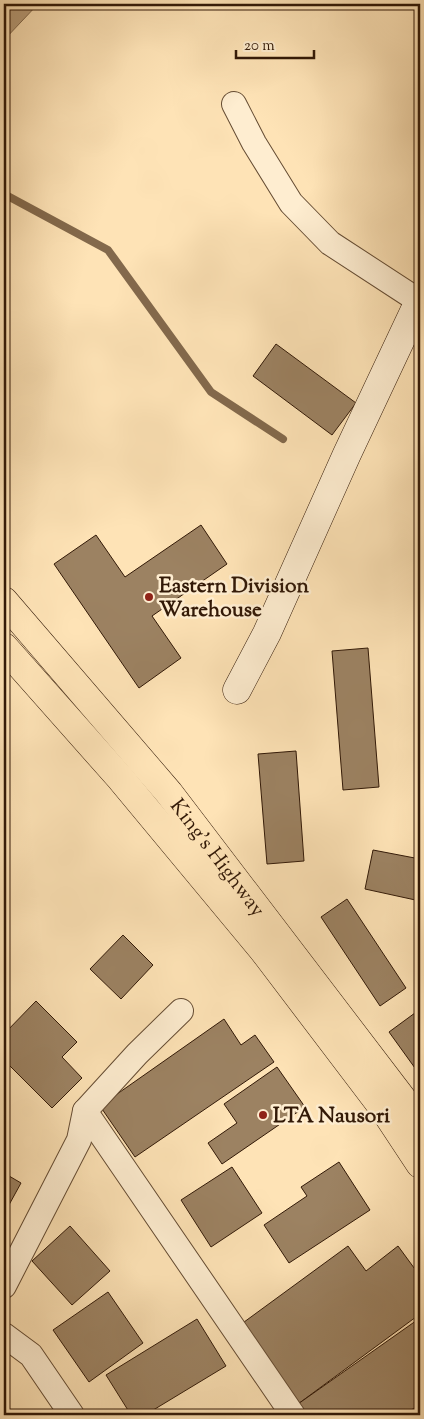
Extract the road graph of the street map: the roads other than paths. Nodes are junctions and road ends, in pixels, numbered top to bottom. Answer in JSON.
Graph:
{"nodes":[{"id":1,"x":234,"y":104,"type":"dead end"},
{"id":2,"x":420,"y":300,"type":"edge"},
{"id":3,"x":4,"y":601,"type":"edge"},
{"id":4,"x":4,"y":646,"type":"edge"},
{"id":5,"x":237,"y":690,"type":"dead end"},
{"id":6,"x":181,"y":1010,"type":"dead end"},
{"id":7,"x":85,"y":1111,"type":"junction"},
{"id":8,"x":420,"y":1122,"type":"edge"},
{"id":9,"x":420,"y":1164,"type":"edge"},
{"id":10,"x":4,"y":1286,"type":"edge"},
{"id":11,"x":4,"y":1335,"type":"edge"},
{"id":12,"x":72,"y":1415,"type":"edge"},
{"id":13,"x":293,"y":1415,"type":"edge"}],
"edges":[{"from":1,"to":2,"type":"street"},
{"from":2,"to":5,"type":"street"},
{"from":3,"to":8,"type":"highway","name":"King's Highway"},
{"from":4,"to":9,"type":"highway","name":"King's Highway"},
{"from":6,"to":7,"type":"street"},
{"from":7,"to":10,"type":"street"},
{"from":7,"to":13,"type":"street"},
{"from":11,"to":12,"type":"street"}]}
